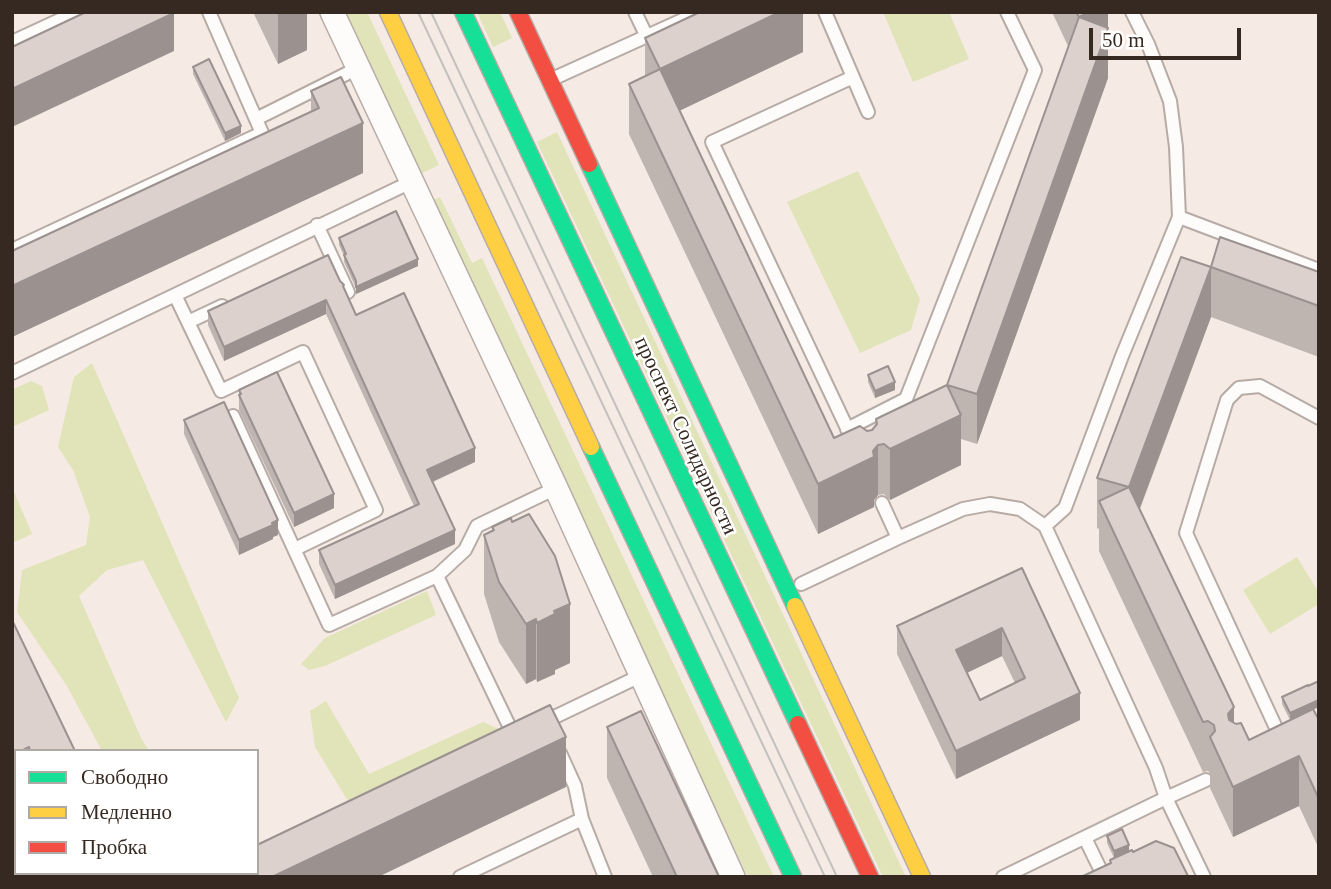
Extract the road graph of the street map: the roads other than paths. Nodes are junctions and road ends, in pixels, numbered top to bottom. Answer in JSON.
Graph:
{"nodes":[{"id":1,"x":77,"y":12,"type":"edge"},
{"id":2,"x":209,"y":12,"type":"edge"},
{"id":3,"x":332,"y":12,"type":"edge"},
{"id":4,"x":388,"y":12,"type":"edge"},
{"id":5,"x":463,"y":12,"type":"edge"},
{"id":6,"x":518,"y":12,"type":"edge"},
{"id":7,"x":635,"y":12,"type":"edge"},
{"id":8,"x":700,"y":12,"type":"edge"},
{"id":9,"x":825,"y":12,"type":"edge"},
{"id":10,"x":1007,"y":12,"type":"edge"},
{"id":11,"x":1132,"y":12,"type":"edge"},
{"id":12,"x":647,"y":37,"type":"junction"},
{"id":13,"x":12,"y":42,"type":"edge"},
{"id":14,"x":358,"y":68,"type":"junction"},
{"id":15,"x":853,"y":76,"type":"junction"},
{"id":16,"x":550,"y":80,"type":"junction"},
{"id":17,"x":868,"y":111,"type":"dead end"},
{"id":18,"x":256,"y":119,"type":"junction"},
{"id":19,"x":411,"y":182,"type":"junction"},
{"id":20,"x":1179,"y":217,"type":"junction"},
{"id":21,"x":317,"y":225,"type":"junction"},
{"id":22,"x":12,"y":250,"type":"edge"},
{"id":23,"x":1319,"y":270,"type":"edge"},
{"id":24,"x":348,"y":292,"type":"edge"},
{"id":25,"x":175,"y":295,"type":"junction"},
{"id":26,"x":236,"y":299,"type":"edge"},
{"id":27,"x":188,"y":322,"type":"junction"},
{"id":28,"x":12,"y":373,"type":"edge"},
{"id":29,"x":233,"y":416,"type":"edge"},
{"id":30,"x":1319,"y":418,"type":"edge"},
{"id":31,"x":847,"y":429,"type":"junction"},
{"id":32,"x":858,"y":453,"type":"edge"},
{"id":33,"x":556,"y":488,"type":"junction"},
{"id":34,"x":882,"y":503,"type":"dead end"},
{"id":35,"x":1045,"y":526,"type":"junction"},
{"id":36,"x":898,"y":538,"type":"junction"},
{"id":37,"x":295,"y":549,"type":"junction"},
{"id":38,"x":437,"y":576,"type":"junction"},
{"id":39,"x":801,"y":584,"type":"dead end"},
{"id":40,"x":640,"y":676,"type":"junction"},
{"id":41,"x":537,"y":732,"type":"junction"},
{"id":42,"x":501,"y":742,"type":"edge"},
{"id":43,"x":1284,"y":744,"type":"edge"},
{"id":44,"x":1206,"y":780,"type":"dead end"},
{"id":45,"x":1166,"y":798,"type":"junction"},
{"id":46,"x":582,"y":819,"type":"junction"},
{"id":47,"x":1085,"y":838,"type":"junction"},
{"id":48,"x":460,"y":877,"type":"edge"},
{"id":49,"x":605,"y":877,"type":"edge"},
{"id":50,"x":733,"y":877,"type":"edge"},
{"id":51,"x":793,"y":877,"type":"edge"},
{"id":52,"x":870,"y":877,"type":"edge"},
{"id":53,"x":922,"y":877,"type":"edge"},
{"id":54,"x":1003,"y":877,"type":"edge"},
{"id":55,"x":1104,"y":877,"type":"edge"},
{"id":56,"x":1203,"y":877,"type":"edge"}],
"edges":[{"from":1,"to":13,"type":"lane"},
{"from":2,"to":18,"type":"lane"},
{"from":3,"to":14,"type":"street"},
{"from":4,"to":51,"type":"main road"},
{"from":5,"to":52,"type":"main road","name":"проспект Солидарности"},
{"from":6,"to":16,"type":"main road"},
{"from":7,"to":12,"type":"lane"},
{"from":8,"to":12,"type":"lane"},
{"from":9,"to":15,"type":"lane"},
{"from":10,"to":31,"type":"lane"},
{"from":11,"to":20,"type":"lane"},
{"from":12,"to":16,"type":"lane"},
{"from":14,"to":18,"type":"lane"},
{"from":14,"to":19,"type":"street"},
{"from":15,"to":17,"type":"lane"},
{"from":15,"to":31,"type":"lane"},
{"from":16,"to":53,"type":"main road"},
{"from":18,"to":22,"type":"lane"},
{"from":19,"to":21,"type":"lane"},
{"from":19,"to":33,"type":"street"},
{"from":20,"to":23,"type":"lane"},
{"from":20,"to":35,"type":"lane"},
{"from":21,"to":24,"type":"lane"},
{"from":21,"to":25,"type":"lane"},
{"from":25,"to":27,"type":"lane"},
{"from":25,"to":28,"type":"lane"},
{"from":26,"to":27,"type":"lane"},
{"from":27,"to":37,"type":"lane"},
{"from":29,"to":37,"type":"lane"},
{"from":30,"to":43,"type":"lane"},
{"from":31,"to":32,"type":"lane"},
{"from":33,"to":38,"type":"lane"},
{"from":33,"to":40,"type":"street"},
{"from":34,"to":36,"type":"lane"},
{"from":35,"to":36,"type":"lane"},
{"from":35,"to":45,"type":"lane"},
{"from":36,"to":39,"type":"lane"},
{"from":37,"to":38,"type":"lane"},
{"from":38,"to":41,"type":"lane"},
{"from":40,"to":41,"type":"lane"},
{"from":40,"to":50,"type":"street"},
{"from":41,"to":42,"type":"lane"},
{"from":41,"to":46,"type":"lane"},
{"from":44,"to":45,"type":"lane"},
{"from":45,"to":47,"type":"lane"},
{"from":45,"to":56,"type":"lane"},
{"from":46,"to":48,"type":"lane"},
{"from":46,"to":49,"type":"lane"},
{"from":47,"to":54,"type":"lane"},
{"from":47,"to":55,"type":"lane"}]}
